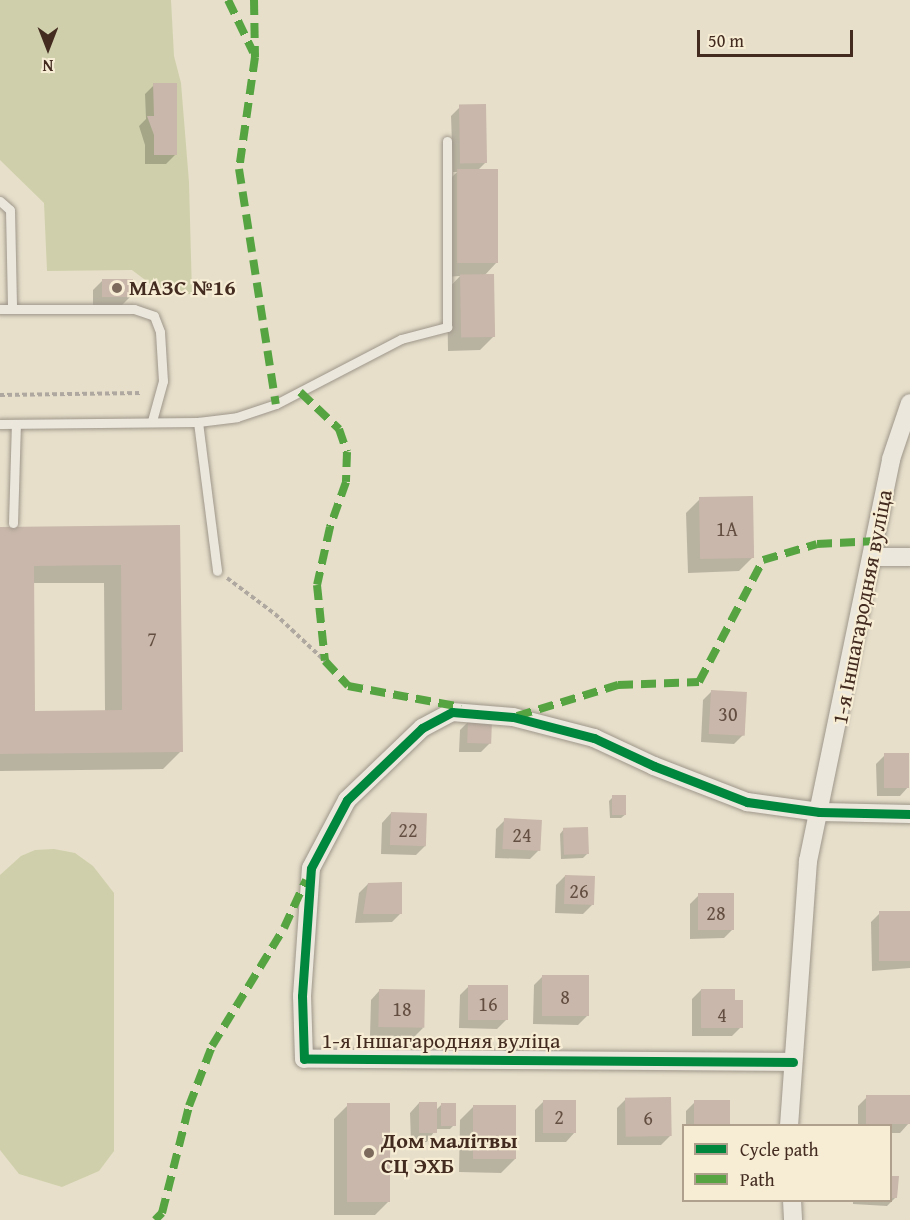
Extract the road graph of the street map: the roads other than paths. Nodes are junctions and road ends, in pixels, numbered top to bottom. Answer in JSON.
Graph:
{"nodes":[{"id":1,"x":447,"y":141,"type":"dead end"},
{"id":2,"x":0,"y":201,"type":"edge"},
{"id":3,"x":0,"y":309,"type":"edge"},
{"id":4,"x":12,"y":309,"type":"junction"},
{"id":5,"x":910,"y":403,"type":"edge"},
{"id":6,"x":152,"y":421,"type":"junction"},
{"id":7,"x":198,"y":422,"type":"junction"},
{"id":8,"x":0,"y":424,"type":"edge"},
{"id":9,"x":16,"y":424,"type":"junction"},
{"id":10,"x":14,"y":523,"type":"dead end"},
{"id":11,"x":874,"y":557,"type":"junction"},
{"id":12,"x":910,"y":557,"type":"edge"},
{"id":13,"x":217,"y":571,"type":"road end"},
{"id":14,"x":819,"y":812,"type":"junction"},
{"id":15,"x":910,"y":814,"type":"edge"},
{"id":16,"x":793,"y":1062,"type":"junction"},
{"id":17,"x":789,"y":1124,"type":"edge"},
{"id":18,"x":792,"y":1202,"type":"edge"},
{"id":19,"x":793,"y":1220,"type":"edge"}],
"edges":[{"from":1,"to":7,"type":"lane"},
{"from":2,"to":4,"type":"lane"},
{"from":3,"to":4,"type":"lane"},
{"from":4,"to":6,"type":"lane"},
{"from":5,"to":11,"type":"street","name":"1-я Іншагародняя вуліца"},
{"from":6,"to":7,"type":"lane"},
{"from":6,"to":9,"type":"lane"},
{"from":7,"to":13,"type":"lane"},
{"from":8,"to":9,"type":"lane"},
{"from":9,"to":10,"type":"lane"},
{"from":11,"to":12,"type":"street"},
{"from":11,"to":14,"type":"street","name":"1-я Іншагародняя вуліца"},
{"from":14,"to":15,"type":"street"},
{"from":14,"to":16,"type":"street","name":"1-я Іншагародняя вуліца"},
{"from":14,"to":16,"type":"street","name":"1-я Іншагародняя вуліца"},
{"from":16,"to":17,"type":"street","name":"1-я Іншагародняя вуліца"},
{"from":18,"to":19,"type":"street"}]}
